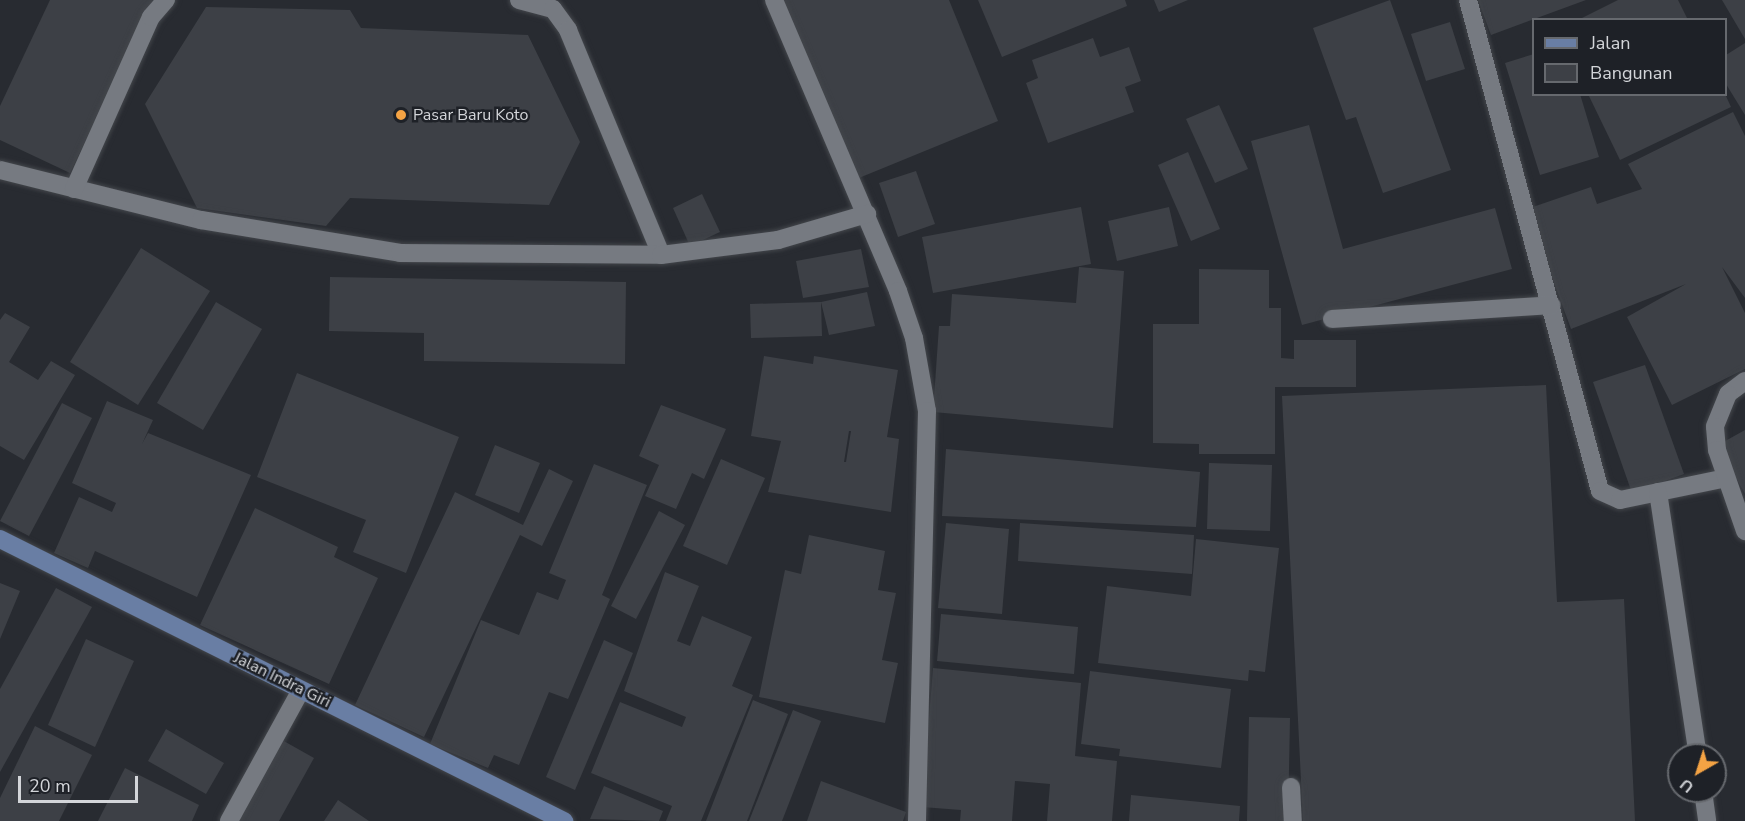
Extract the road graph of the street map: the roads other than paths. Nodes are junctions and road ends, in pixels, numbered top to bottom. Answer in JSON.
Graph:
{"nodes":[{"id":1,"x":166,"y":0,"type":"edge"},
{"id":2,"x":519,"y":0,"type":"edge"},
{"id":3,"x":774,"y":0,"type":"edge"},
{"id":4,"x":1468,"y":0,"type":"edge"},
{"id":5,"x":0,"y":170,"type":"edge"},
{"id":6,"x":74,"y":189,"type":"junction"},
{"id":7,"x":867,"y":214,"type":"junction"},
{"id":8,"x":661,"y":255,"type":"junction"},
{"id":9,"x":1552,"y":305,"type":"junction"},
{"id":10,"x":1332,"y":319,"type":"dead end"},
{"id":11,"x":1745,"y":381,"type":"edge"},
{"id":12,"x":1726,"y":478,"type":"junction"},
{"id":13,"x":1658,"y":492,"type":"junction"},
{"id":14,"x":1745,"y":531,"type":"edge"},
{"id":15,"x":0,"y":539,"type":"edge"},
{"id":16,"x":301,"y":690,"type":"junction"},
{"id":17,"x":1696,"y":743,"type":"edge"},
{"id":18,"x":1291,"y":787,"type":"dead end"},
{"id":19,"x":1705,"y":803,"type":"edge"},
{"id":20,"x":229,"y":821,"type":"edge"},
{"id":21,"x":564,"y":821,"type":"edge"},
{"id":22,"x":917,"y":821,"type":"edge"},
{"id":23,"x":1293,"y":821,"type":"edge"},
{"id":24,"x":1707,"y":821,"type":"edge"}],
"edges":[{"from":1,"to":6,"type":"street"},
{"from":2,"to":8,"type":"street"},
{"from":3,"to":7,"type":"street"},
{"from":4,"to":9,"type":"street"},
{"from":5,"to":6,"type":"street"},
{"from":6,"to":8,"type":"street"},
{"from":7,"to":8,"type":"street"},
{"from":7,"to":22,"type":"street"},
{"from":9,"to":10,"type":"street"},
{"from":9,"to":13,"type":"street"},
{"from":11,"to":12,"type":"street"},
{"from":12,"to":13,"type":"street"},
{"from":12,"to":14,"type":"street"},
{"from":13,"to":17,"type":"street"},
{"from":15,"to":16,"type":"street","name":"Jalan Indra Giri"},
{"from":16,"to":20,"type":"street"},
{"from":16,"to":21,"type":"street","name":"Jalan Indra Giri"},
{"from":18,"to":23,"type":"street"},
{"from":19,"to":24,"type":"street"}]}
